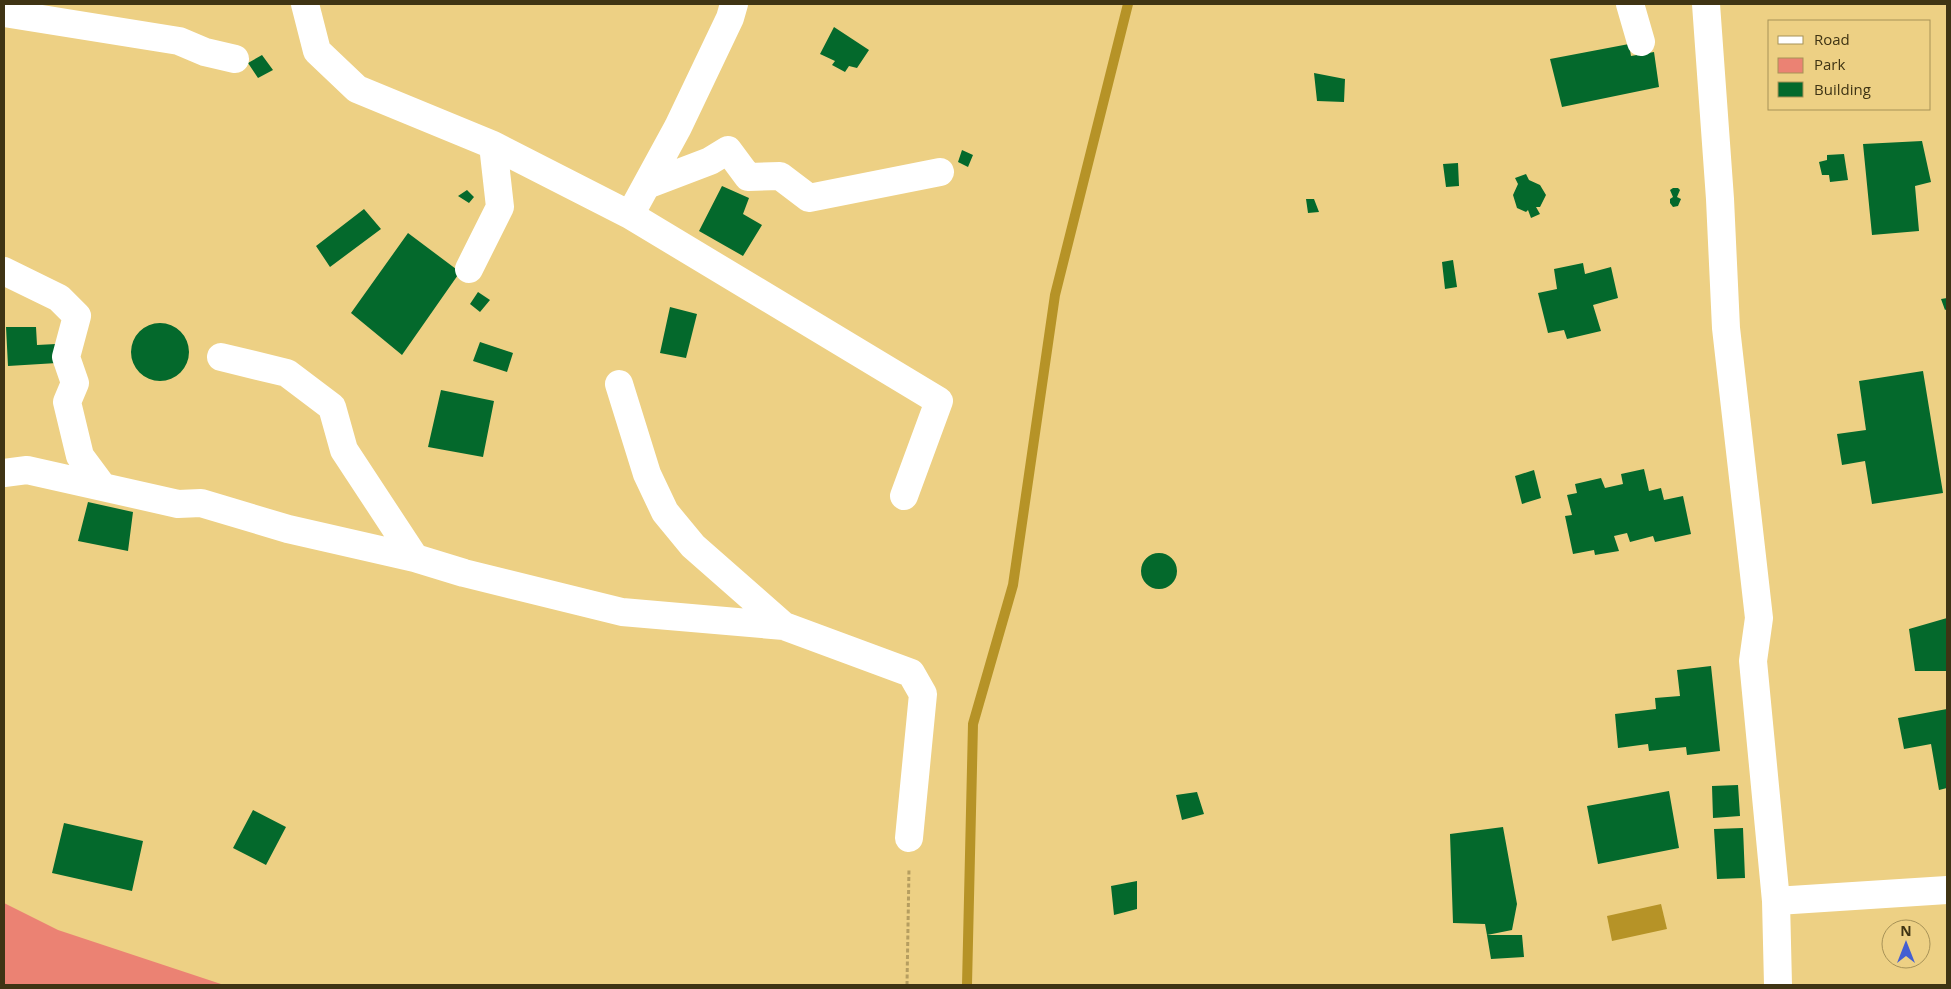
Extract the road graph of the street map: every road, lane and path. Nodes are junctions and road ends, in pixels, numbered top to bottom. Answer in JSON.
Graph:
{"nodes":[{"id":1,"x":305,"y":4,"type":"edge"},
{"id":2,"x":734,"y":4,"type":"edge"},
{"id":3,"x":1630,"y":4,"type":"edge"},
{"id":4,"x":1706,"y":4,"type":"edge"},
{"id":5,"x":4,"y":13,"type":"edge"},
{"id":6,"x":1641,"y":42,"type":"dead end"},
{"id":7,"x":235,"y":59,"type":"dead end"},
{"id":8,"x":494,"y":145,"type":"junction"},
{"id":9,"x":940,"y":172,"type":"dead end"},
{"id":10,"x":647,"y":185,"type":"junction"},
{"id":11,"x":630,"y":215,"type":"junction"},
{"id":12,"x":469,"y":269,"type":"dead end"},
{"id":13,"x":4,"y":271,"type":"edge"},
{"id":14,"x":221,"y":357,"type":"dead end"},
{"id":15,"x":619,"y":384,"type":"dead end"},
{"id":16,"x":4,"y":473,"type":"edge"},
{"id":17,"x":103,"y":487,"type":"junction"},
{"id":18,"x":904,"y":496,"type":"dead end"},
{"id":19,"x":415,"y":558,"type":"junction"},
{"id":20,"x":784,"y":626,"type":"junction"},
{"id":21,"x":909,"y":838,"type":"joint"},
{"id":22,"x":1947,"y":890,"type":"edge"},
{"id":23,"x":1776,"y":901,"type":"junction"},
{"id":24,"x":907,"y":985,"type":"edge"},
{"id":25,"x":1778,"y":985,"type":"edge"}],
"edges":[{"from":1,"to":8,"type":"street"},
{"from":2,"to":10,"type":"street"},
{"from":3,"to":6,"type":"street"},
{"from":4,"to":23,"type":"street"},
{"from":5,"to":7,"type":"street"},
{"from":8,"to":11,"type":"street"},
{"from":8,"to":12,"type":"street"},
{"from":9,"to":10,"type":"street"},
{"from":10,"to":11,"type":"street"},
{"from":11,"to":18,"type":"street"},
{"from":13,"to":17,"type":"street"},
{"from":14,"to":19,"type":"street"},
{"from":15,"to":20,"type":"street"},
{"from":16,"to":17,"type":"street"},
{"from":17,"to":19,"type":"street"},
{"from":19,"to":20,"type":"street"},
{"from":20,"to":21,"type":"street"},
{"from":21,"to":24,"type":"path"},
{"from":22,"to":23,"type":"street"},
{"from":23,"to":25,"type":"street"}]}
